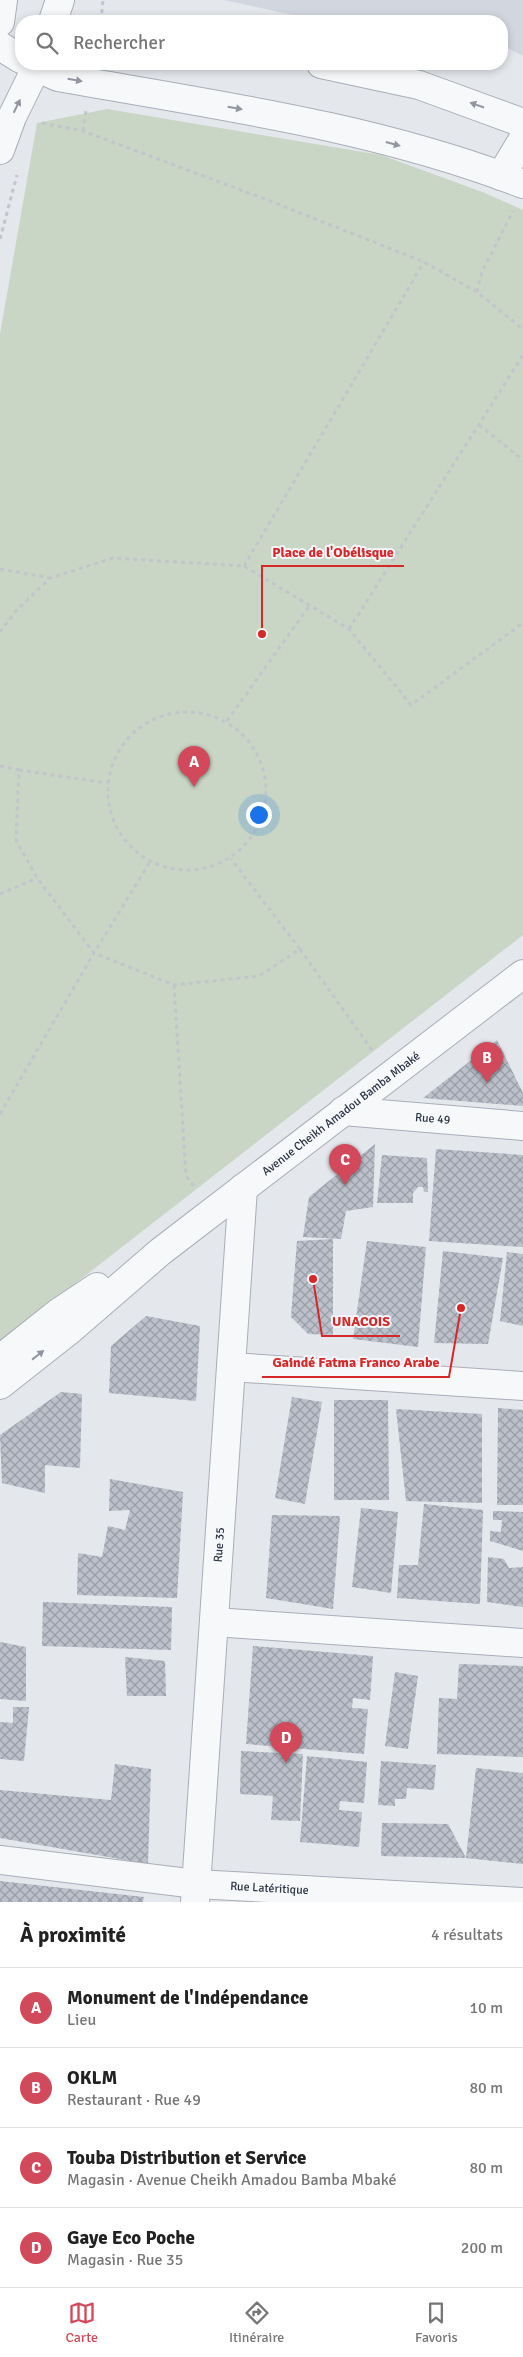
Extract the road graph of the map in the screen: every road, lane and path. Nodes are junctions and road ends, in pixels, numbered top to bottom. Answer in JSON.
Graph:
{"nodes":[{"id":1,"x":3,"y":0,"type":"edge"},
{"id":2,"x":60,"y":0,"type":"edge"},
{"id":3,"x":103,"y":0,"type":"edge"},
{"id":4,"x":55,"y":15,"type":"edge"},
{"id":5,"x":102,"y":15,"type":"edge"},
{"id":6,"x":0,"y":22,"type":"edge"},
{"id":7,"x":15,"y":41,"type":"edge"},
{"id":8,"x":0,"y":44,"type":"edge"},
{"id":9,"x":15,"y":54,"type":"edge"},
{"id":10,"x":29,"y":70,"type":"edge"},
{"id":11,"x":43,"y":70,"type":"edge"},
{"id":12,"x":349,"y":70,"type":"edge"},
{"id":13,"x":12,"y":117,"type":"junction"},
{"id":14,"x":523,"y":123,"type":"edge"},
{"id":15,"x":523,"y":140,"type":"edge"},
{"id":16,"x":9,"y":158,"type":"edge"},
{"id":17,"x":513,"y":188,"type":"edge"},
{"id":18,"x":0,"y":239,"type":"edge"},
{"id":19,"x":424,"y":262,"type":"junction"},
{"id":20,"x":478,"y":292,"type":"junction"},
{"id":21,"x":523,"y":329,"type":"edge"},
{"id":22,"x":523,"y":355,"type":"edge"},
{"id":23,"x":479,"y":425,"type":"junction"},
{"id":24,"x":523,"y":460,"type":"edge"},
{"id":25,"x":244,"y":566,"type":"junction"},
{"id":26,"x":0,"y":569,"type":"edge"},
{"id":27,"x":50,"y":578,"type":"junction"},
{"id":28,"x":310,"y":605,"type":"junction"},
{"id":29,"x":523,"y":623,"type":"edge"},
{"id":30,"x":349,"y":629,"type":"junction"},
{"id":31,"x":0,"y":632,"type":"edge"},
{"id":32,"x":227,"y":721,"type":"junction"},
{"id":33,"x":0,"y":766,"type":"edge"},
{"id":34,"x":19,"y":770,"type":"junction"},
{"id":35,"x":107,"y":783,"type":"junction"},
{"id":36,"x":231,"y":859,"type":"junction"},
{"id":37,"x":150,"y":862,"type":"junction"},
{"id":38,"x":37,"y":878,"type":"junction"},
{"id":39,"x":0,"y":894,"type":"edge"},
{"id":40,"x":300,"y":949,"type":"junction"},
{"id":41,"x":94,"y":953,"type":"junction"},
{"id":42,"x":523,"y":974,"type":"edge"},
{"id":43,"x":174,"y":985,"type":"junction"},
{"id":44,"x":390,"y":1076,"type":"junction"},
{"id":45,"x":343,"y":1111,"type":"junction"},
{"id":46,"x":0,"y":1114,"type":"edge"},
{"id":47,"x":523,"y":1126,"type":"edge"},
{"id":48,"x":243,"y":1188,"type":"junction"},
{"id":49,"x":212,"y":1212,"type":"junction"},
{"id":50,"x":160,"y":1252,"type":"junction"},
{"id":51,"x":0,"y":1359,"type":"edge"},
{"id":52,"x":231,"y":1367,"type":"junction"},
{"id":53,"x":0,"y":1386,"type":"edge"},
{"id":54,"x":523,"y":1386,"type":"edge"},
{"id":55,"x":214,"y":1622,"type":"junction"},
{"id":56,"x":523,"y":1643,"type":"edge"},
{"id":57,"x":0,"y":1860,"type":"edge"},
{"id":58,"x":196,"y":1893,"type":"edge"},
{"id":59,"x":523,"y":1902,"type":"edge"}],
"edges":[{"from":1,"to":6,"type":"street"},
{"from":2,"to":4,"type":"street"},
{"from":3,"to":5,"type":"path"},
{"from":7,"to":8,"type":"street"},
{"from":8,"to":9,"type":"street"},
{"from":13,"to":10,"type":"street","one_way":true},
{"from":11,"to":17,"type":"street","one_way":true},
{"from":14,"to":12,"type":"street","one_way":true},
{"from":13,"to":16,"type":"street"},
{"from":13,"to":19,"type":"path"},
{"from":15,"to":17,"type":"street"},
{"from":16,"to":18,"type":"path"},
{"from":17,"to":20,"type":"path"},
{"from":19,"to":20,"type":"path"},
{"from":19,"to":25,"type":"path"},
{"from":20,"to":21,"type":"path"},
{"from":22,"to":23,"type":"path"},
{"from":23,"to":24,"type":"path"},
{"from":23,"to":30,"type":"path"},
{"from":25,"to":27,"type":"path"},
{"from":25,"to":28,"type":"path"},
{"from":26,"to":27,"type":"path"},
{"from":27,"to":31,"type":"path"},
{"from":28,"to":30,"type":"path"},
{"from":28,"to":32,"type":"path"},
{"from":29,"to":30,"type":"path"},
{"from":32,"to":35,"type":"path"},
{"from":32,"to":36,"type":"path"},
{"from":33,"to":34,"type":"path"},
{"from":34,"to":35,"type":"path"},
{"from":34,"to":38,"type":"path"},
{"from":35,"to":37,"type":"path"},
{"from":36,"to":37,"type":"path"},
{"from":36,"to":40,"type":"path"},
{"from":37,"to":41,"type":"path"},
{"from":38,"to":39,"type":"path"},
{"from":38,"to":41,"type":"path"},
{"from":40,"to":43,"type":"path"},
{"from":40,"to":44,"type":"path"},
{"from":41,"to":43,"type":"path"},
{"from":41,"to":46,"type":"path"},
{"from":42,"to":44,"type":"street","name":"Avenue Cheikh Amadou Bamba Mbaké"},
{"from":43,"to":49,"type":"path"},
{"from":44,"to":45,"type":"street","name":"Avenue Cheikh Amadou Bamba Mbaké"},
{"from":45,"to":47,"type":"street","name":"Rue 49"},
{"from":45,"to":48,"type":"street","name":"Avenue Cheikh Amadou Bamba Mbaké"},
{"from":48,"to":49,"type":"street","name":"Avenue Cheikh Amadou Bamba Mbaké"},
{"from":48,"to":52,"type":"street","name":"Rue 35"},
{"from":49,"to":50,"type":"street","name":"Avenue Cheikh Amadou Bamba Mbaké"},
{"from":50,"to":51,"type":"street","name":"Avenue Cheikh Amadou Bamba Mbaké"},
{"from":53,"to":50,"type":"street","name":"Avenue Cheikh Amadou Bamba Mbaké","one_way":true},
{"from":52,"to":54,"type":"street"},
{"from":52,"to":55,"type":"street","name":"Rue 35"},
{"from":55,"to":56,"type":"street"},
{"from":55,"to":58,"type":"street","name":"Rue 35"},
{"from":57,"to":58,"type":"street","name":"Rue Latéritique"},
{"from":58,"to":59,"type":"street","name":"Rue Latéritique"}]}
